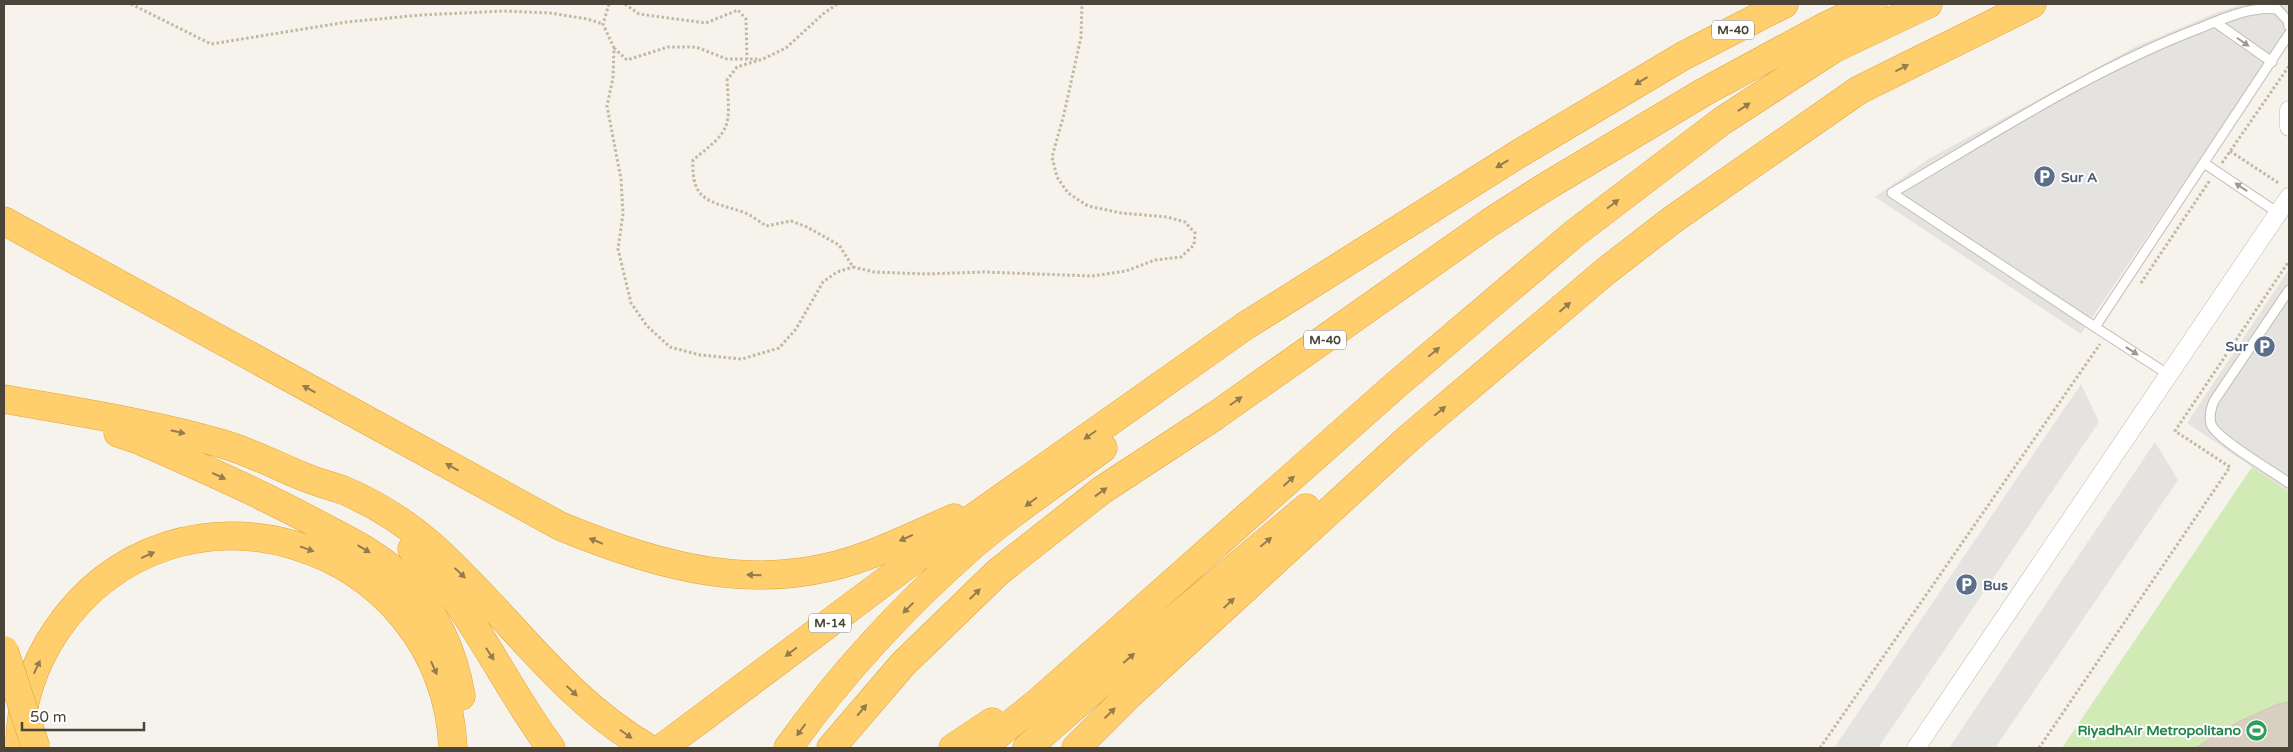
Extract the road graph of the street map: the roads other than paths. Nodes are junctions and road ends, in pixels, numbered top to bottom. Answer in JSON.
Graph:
{"nodes":[{"id":1,"x":1784,"y":4,"type":"edge"},
{"id":2,"x":1873,"y":4,"type":"edge"},
{"id":3,"x":1928,"y":4,"type":"edge"},
{"id":4,"x":2032,"y":4,"type":"edge"},
{"id":5,"x":2214,"y":22,"type":"junction"},
{"id":6,"x":2289,"y":26,"type":"edge"},
{"id":7,"x":2289,"y":34,"type":"edge"},
{"id":8,"x":2272,"y":62,"type":"junction"},
{"id":9,"x":2289,"y":110,"type":"edge"},
{"id":10,"x":2289,"y":128,"type":"edge"},
{"id":11,"x":2204,"y":163,"type":"junction"},
{"id":12,"x":2286,"y":191,"type":"edge"},
{"id":13,"x":2278,"y":213,"type":"junction"},
{"id":14,"x":4,"y":221,"type":"edge"},
{"id":15,"x":1349,"y":262,"type":"junction"},
{"id":16,"x":2289,"y":290,"type":"edge"},
{"id":17,"x":2095,"y":327,"type":"junction"},
{"id":18,"x":2169,"y":375,"type":"junction"},
{"id":19,"x":4,"y":399,"type":"edge"},
{"id":20,"x":44,"y":407,"type":"junction"},
{"id":21,"x":1410,"y":437,"type":"junction"},
{"id":22,"x":306,"y":478,"type":"junction"},
{"id":23,"x":2289,"y":483,"type":"edge"},
{"id":24,"x":999,"y":498,"type":"junction"},
{"id":25,"x":1187,"y":572,"type":"junction"},
{"id":26,"x":4,"y":650,"type":"edge"},
{"id":27,"x":20,"y":748,"type":"edge"},
{"id":28,"x":36,"y":748,"type":"edge"},
{"id":29,"x":453,"y":748,"type":"edge"},
{"id":30,"x":463,"y":748,"type":"edge"},
{"id":31,"x":551,"y":748,"type":"edge"},
{"id":32,"x":648,"y":748,"type":"edge"},
{"id":33,"x":662,"y":748,"type":"edge"},
{"id":34,"x":788,"y":748,"type":"edge"},
{"id":35,"x":831,"y":748,"type":"edge"},
{"id":36,"x":952,"y":748,"type":"edge"},
{"id":37,"x":980,"y":748,"type":"edge"},
{"id":38,"x":1027,"y":748,"type":"edge"},
{"id":39,"x":1076,"y":748,"type":"edge"},
{"id":40,"x":1916,"y":748,"type":"edge"}],
"edges":[{"from":1,"to":15,"type":"highway","number":"M-40","one_way":true},
{"from":35,"to":2,"type":"highway","number":"M-40","one_way":true},
{"from":25,"to":3,"type":"highway","one_way":true},
{"from":21,"to":4,"type":"highway","one_way":true},
{"from":5,"to":6,"type":"lane"},
{"from":5,"to":8,"type":"lane","one_way":true},
{"from":5,"to":17,"type":"lane"},
{"from":7,"to":8,"type":"lane"},
{"from":8,"to":11,"type":"lane"},
{"from":9,"to":10,"type":"street"},
{"from":13,"to":11,"type":"lane","one_way":true},
{"from":11,"to":17,"type":"lane"},
{"from":12,"to":13,"type":"street"},
{"from":13,"to":18,"type":"street"},
{"from":24,"to":14,"type":"highway","one_way":true},
{"from":15,"to":24,"type":"highway","one_way":true},
{"from":15,"to":34,"type":"highway","number":"M-40","one_way":true},
{"from":16,"to":23,"type":"lane"},
{"from":17,"to":18,"type":"lane","one_way":true},
{"from":18,"to":40,"type":"street"},
{"from":19,"to":20,"type":"highway"},
{"from":20,"to":22,"type":"highway","one_way":true},
{"from":20,"to":30,"type":"highway","one_way":true},
{"from":38,"to":21,"type":"highway","one_way":true},
{"from":39,"to":21,"type":"highway","one_way":true},
{"from":22,"to":31,"type":"highway","one_way":true},
{"from":22,"to":32,"type":"highway","one_way":true},
{"from":24,"to":33,"type":"highway","number":"M-14","one_way":true},
{"from":25,"to":36,"type":"highway"},
{"from":25,"to":37,"type":"highway"},
{"from":26,"to":28,"type":"highway","bridge":true},
{"from":27,"to":29,"type":"highway","one_way":true}]}
